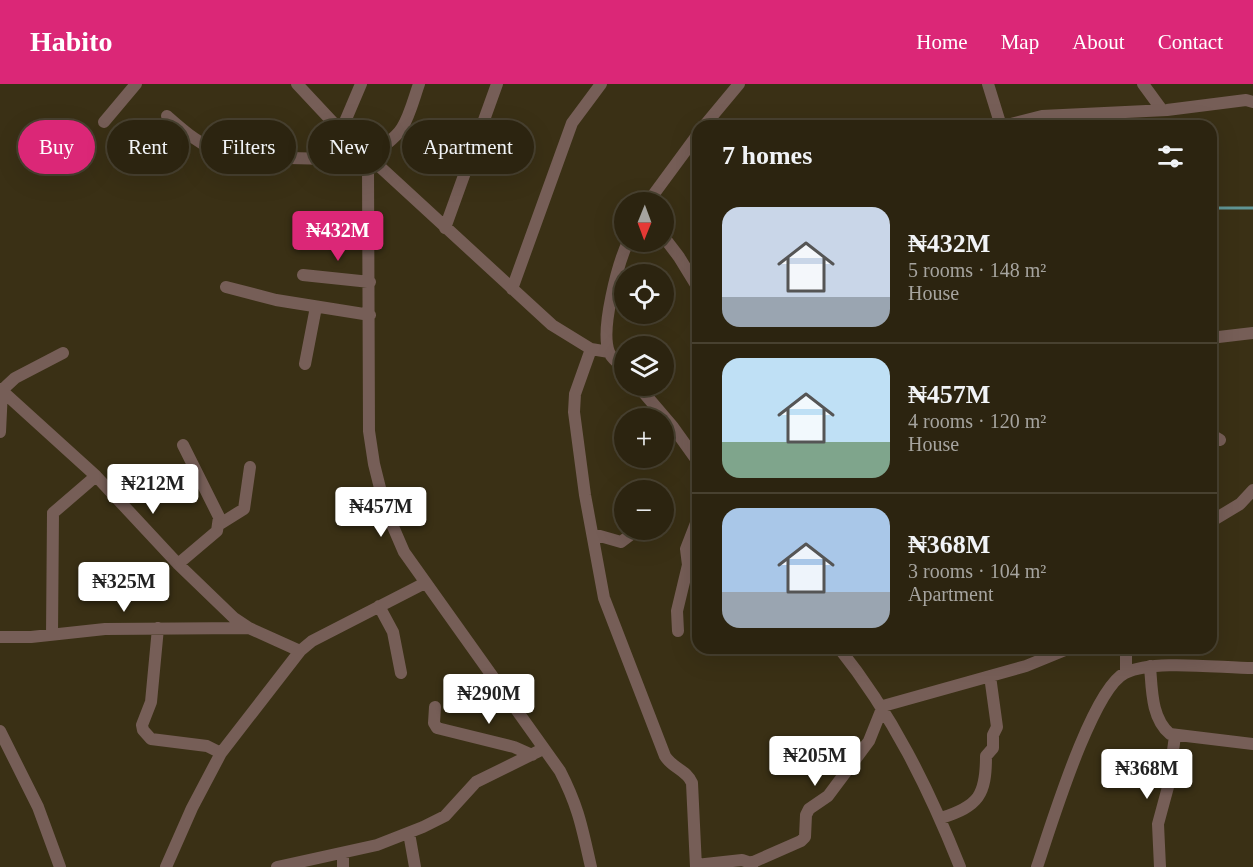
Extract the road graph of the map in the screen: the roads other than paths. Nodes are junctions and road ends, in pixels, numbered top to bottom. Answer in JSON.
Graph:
{"nodes":[{"id":1,"x":136,"y":84,"type":"edge"},
{"id":2,"x":297,"y":84,"type":"edge"},
{"id":3,"x":312,"y":84,"type":"edge"},
{"id":4,"x":361,"y":84,"type":"edge"},
{"id":5,"x":419,"y":84,"type":"edge"},
{"id":6,"x":497,"y":84,"type":"edge"},
{"id":7,"x":601,"y":84,"type":"edge"},
{"id":8,"x":739,"y":84,"type":"edge"},
{"id":9,"x":988,"y":84,"type":"edge"},
{"id":10,"x":1143,"y":84,"type":"edge"},
{"id":11,"x":1251,"y":98,"type":"edge"},
{"id":12,"x":313,"y":99,"type":"junction"},
{"id":13,"x":1162,"y":110,"type":"junction"},
{"id":14,"x":166,"y":116,"type":"dead end"},
{"id":15,"x":331,"y":120,"type":"edge"},
{"id":16,"x":346,"y":120,"type":"edge"},
{"id":17,"x":709,"y":120,"type":"edge"},
{"id":18,"x":1000,"y":120,"type":"edge"},
{"id":19,"x":1026,"y":120,"type":"edge"},
{"id":20,"x":104,"y":122,"type":"dead end"},
{"id":21,"x":692,"y":142,"type":"edge"},
{"id":22,"x":390,"y":143,"type":"edge"},
{"id":23,"x":308,"y":159,"type":"edge"},
{"id":24,"x":369,"y":174,"type":"edge"},
{"id":25,"x":383,"y":174,"type":"edge"},
{"id":26,"x":655,"y":192,"type":"edge"},
{"id":27,"x":445,"y":228,"type":"junction"},
{"id":28,"x":674,"y":250,"type":"edge"},
{"id":29,"x":624,"y":252,"type":"edge"},
{"id":30,"x":303,"y":276,"type":"dead end"},
{"id":31,"x":692,"y":278,"type":"edge"},
{"id":32,"x":370,"y":282,"type":"junction"},
{"id":33,"x":226,"y":287,"type":"dead end"},
{"id":34,"x":512,"y":289,"type":"junction"},
{"id":35,"x":316,"y":308,"type":"junction"},
{"id":36,"x":370,"y":315,"type":"junction"},
{"id":37,"x":1253,"y":333,"type":"edge"},
{"id":38,"x":1217,"y":337,"type":"edge"},
{"id":39,"x":591,"y":349,"type":"junction"},
{"id":40,"x":609,"y":352,"type":"junction"},
{"id":41,"x":63,"y":353,"type":"dead end"},
{"id":42,"x":614,"y":358,"type":"edge"},
{"id":43,"x":305,"y":364,"type":"dead end"},
{"id":44,"x":1,"y":390,"type":"edge"},
{"id":45,"x":647,"y":396,"type":"edge"},
{"id":46,"x":0,"y":432,"type":"edge"},
{"id":47,"x":183,"y":445,"type":"dead end"},
{"id":48,"x":692,"y":454,"type":"edge"},
{"id":49,"x":250,"y":467,"type":"dead end"},
{"id":50,"x":96,"y":476,"type":"junction"},
{"id":51,"x":1253,"y":490,"type":"edge"},
{"id":52,"x":1217,"y":518,"type":"edge"},
{"id":53,"x":220,"y":524,"type":"junction"},
{"id":54,"x":593,"y":534,"type":"junction"},
{"id":55,"x":692,"y":534,"type":"edge"},
{"id":56,"x":614,"y":540,"type":"edge"},
{"id":57,"x":178,"y":564,"type":"junction"},
{"id":58,"x":425,"y":583,"type":"junction"},
{"id":59,"x":379,"y":606,"type":"junction"},
{"id":60,"x":158,"y":628,"type":"junction"},
{"id":61,"x":249,"y":628,"type":"junction"},
{"id":62,"x":678,"y":631,"type":"dead end"},
{"id":63,"x":52,"y":635,"type":"junction"},
{"id":64,"x":0,"y":637,"type":"edge"},
{"id":65,"x":300,"y":651,"type":"junction"},
{"id":66,"x":844,"y":654,"type":"edge"},
{"id":67,"x":1055,"y":654,"type":"edge"},
{"id":68,"x":1126,"y":654,"type":"edge"},
{"id":69,"x":1150,"y":666,"type":"junction"},
{"id":70,"x":1253,"y":668,"type":"edge"},
{"id":71,"x":1126,"y":672,"type":"junction"},
{"id":72,"x":401,"y":674,"type":"dead end"},
{"id":73,"x":990,"y":676,"type":"junction"},
{"id":74,"x":883,"y":706,"type":"junction"},
{"id":75,"x":435,"y":707,"type":"dead end"},
{"id":76,"x":0,"y":731,"type":"edge"},
{"id":77,"x":1175,"y":736,"type":"junction"},
{"id":78,"x":1253,"y":744,"type":"edge"},
{"id":79,"x":537,"y":752,"type":"junction"},
{"id":80,"x":221,"y":753,"type":"junction"},
{"id":81,"x":941,"y":818,"type":"junction"},
{"id":82,"x":409,"y":832,"type":"junction"},
{"id":83,"x":343,"y":861,"type":"edge"},
{"id":84,"x":752,"y":865,"type":"edge"},
{"id":85,"x":587,"y":866,"type":"edge"},
{"id":86,"x":696,"y":866,"type":"edge"},
{"id":87,"x":60,"y":867,"type":"edge"},
{"id":88,"x":165,"y":867,"type":"edge"},
{"id":89,"x":278,"y":867,"type":"edge"},
{"id":90,"x":415,"y":867,"type":"edge"},
{"id":91,"x":960,"y":867,"type":"edge"},
{"id":92,"x":1037,"y":867,"type":"edge"},
{"id":93,"x":1160,"y":867,"type":"edge"}],
"edges":[{"from":1,"to":20,"type":"street"},
{"from":2,"to":12,"type":"street"},
{"from":3,"to":12,"type":"street"},
{"from":4,"to":16,"type":"street"},
{"from":5,"to":22,"type":"street"},
{"from":6,"to":27,"type":"street"},
{"from":7,"to":34,"type":"street"},
{"from":8,"to":17,"type":"street"},
{"from":9,"to":18,"type":"street"},
{"from":10,"to":13,"type":"street"},
{"from":11,"to":13,"type":"street"},
{"from":12,"to":15,"type":"street"},
{"from":13,"to":19,"type":"street"},
{"from":14,"to":23,"type":"street"},
{"from":21,"to":26,"type":"street"},
{"from":24,"to":32,"type":"street"},
{"from":25,"to":27,"type":"street"},
{"from":27,"to":34,"type":"street"},
{"from":28,"to":31,"type":"street"},
{"from":29,"to":40,"type":"street"},
{"from":30,"to":32,"type":"street"},
{"from":32,"to":36,"type":"street"},
{"from":33,"to":35,"type":"street"},
{"from":34,"to":39,"type":"street"},
{"from":35,"to":36,"type":"street"},
{"from":35,"to":43,"type":"street"},
{"from":36,"to":58,"type":"street"},
{"from":37,"to":38,"type":"street"},
{"from":39,"to":40,"type":"street"},
{"from":39,"to":54,"type":"street"},
{"from":40,"to":42,"type":"street"},
{"from":41,"to":44,"type":"street"},
{"from":44,"to":46,"type":"street"},
{"from":44,"to":50,"type":"street"},
{"from":45,"to":48,"type":"street"},
{"from":47,"to":53,"type":"street"},
{"from":49,"to":53,"type":"street"},
{"from":50,"to":57,"type":"street"},
{"from":50,"to":63,"type":"street"},
{"from":51,"to":52,"type":"street"},
{"from":53,"to":57,"type":"street"},
{"from":54,"to":56,"type":"street"},
{"from":54,"to":86,"type":"street"},
{"from":55,"to":62,"type":"street"},
{"from":57,"to":61,"type":"street"},
{"from":58,"to":59,"type":"street"},
{"from":58,"to":79,"type":"street"},
{"from":59,"to":65,"type":"street"},
{"from":59,"to":72,"type":"street"},
{"from":60,"to":61,"type":"street"},
{"from":60,"to":63,"type":"street"},
{"from":60,"to":80,"type":"street"},
{"from":61,"to":65,"type":"street"},
{"from":63,"to":64,"type":"street"},
{"from":65,"to":80,"type":"street"},
{"from":66,"to":74,"type":"street"},
{"from":67,"to":73,"type":"street"},
{"from":68,"to":71,"type":"street"},
{"from":69,"to":70,"type":"street"},
{"from":69,"to":71,"type":"street"},
{"from":69,"to":77,"type":"street"},
{"from":71,"to":92,"type":"street"},
{"from":73,"to":74,"type":"street"},
{"from":73,"to":81,"type":"street"},
{"from":74,"to":81,"type":"street"},
{"from":74,"to":84,"type":"street"},
{"from":75,"to":79,"type":"street"},
{"from":76,"to":87,"type":"street"},
{"from":77,"to":78,"type":"street"},
{"from":77,"to":93,"type":"street"},
{"from":79,"to":82,"type":"street"},
{"from":79,"to":85,"type":"street"},
{"from":80,"to":88,"type":"street"},
{"from":81,"to":91,"type":"street"},
{"from":82,"to":83,"type":"street"},
{"from":82,"to":90,"type":"street"},
{"from":83,"to":89,"type":"street"},
{"from":84,"to":86,"type":"street"}]}
